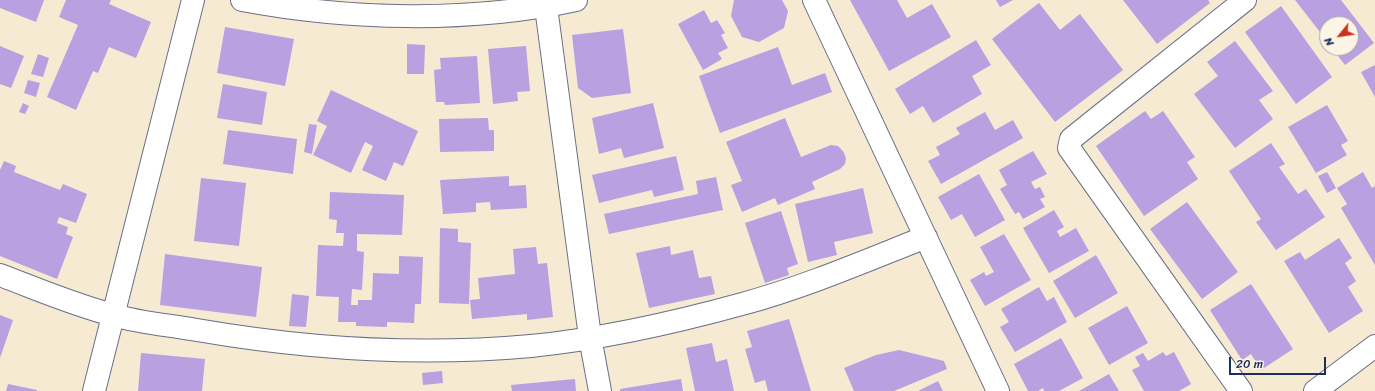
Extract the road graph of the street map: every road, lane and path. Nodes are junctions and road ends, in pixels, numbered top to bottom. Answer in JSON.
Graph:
{"nodes":[{"id":1,"x":193,"y":0,"type":"edge"},
{"id":2,"x":242,"y":0,"type":"edge"},
{"id":3,"x":576,"y":0,"type":"edge"},
{"id":4,"x":814,"y":0,"type":"edge"},
{"id":5,"x":1245,"y":0,"type":"edge"},
{"id":6,"x":546,"y":7,"type":"junction"},
{"id":7,"x":926,"y":237,"type":"junction"},
{"id":8,"x":0,"y":275,"type":"edge"},
{"id":9,"x":114,"y":316,"type":"junction"},
{"id":10,"x":590,"y":337,"type":"junction"},
{"id":11,"x":1375,"y":346,"type":"edge"},
{"id":12,"x":94,"y":391,"type":"edge"},
{"id":13,"x":600,"y":391,"type":"edge"},
{"id":14,"x":998,"y":391,"type":"edge"},
{"id":15,"x":1241,"y":391,"type":"edge"},
{"id":16,"x":1315,"y":391,"type":"edge"}],
"edges":[{"from":1,"to":9,"type":"street"},
{"from":2,"to":6,"type":"street"},
{"from":3,"to":6,"type":"street"},
{"from":4,"to":7,"type":"street"},
{"from":5,"to":15,"type":"street"},
{"from":6,"to":10,"type":"street"},
{"from":7,"to":10,"type":"street"},
{"from":7,"to":14,"type":"street"},
{"from":8,"to":9,"type":"street"},
{"from":9,"to":10,"type":"street"},
{"from":9,"to":12,"type":"street"},
{"from":10,"to":13,"type":"street"},
{"from":11,"to":16,"type":"street"}]}
